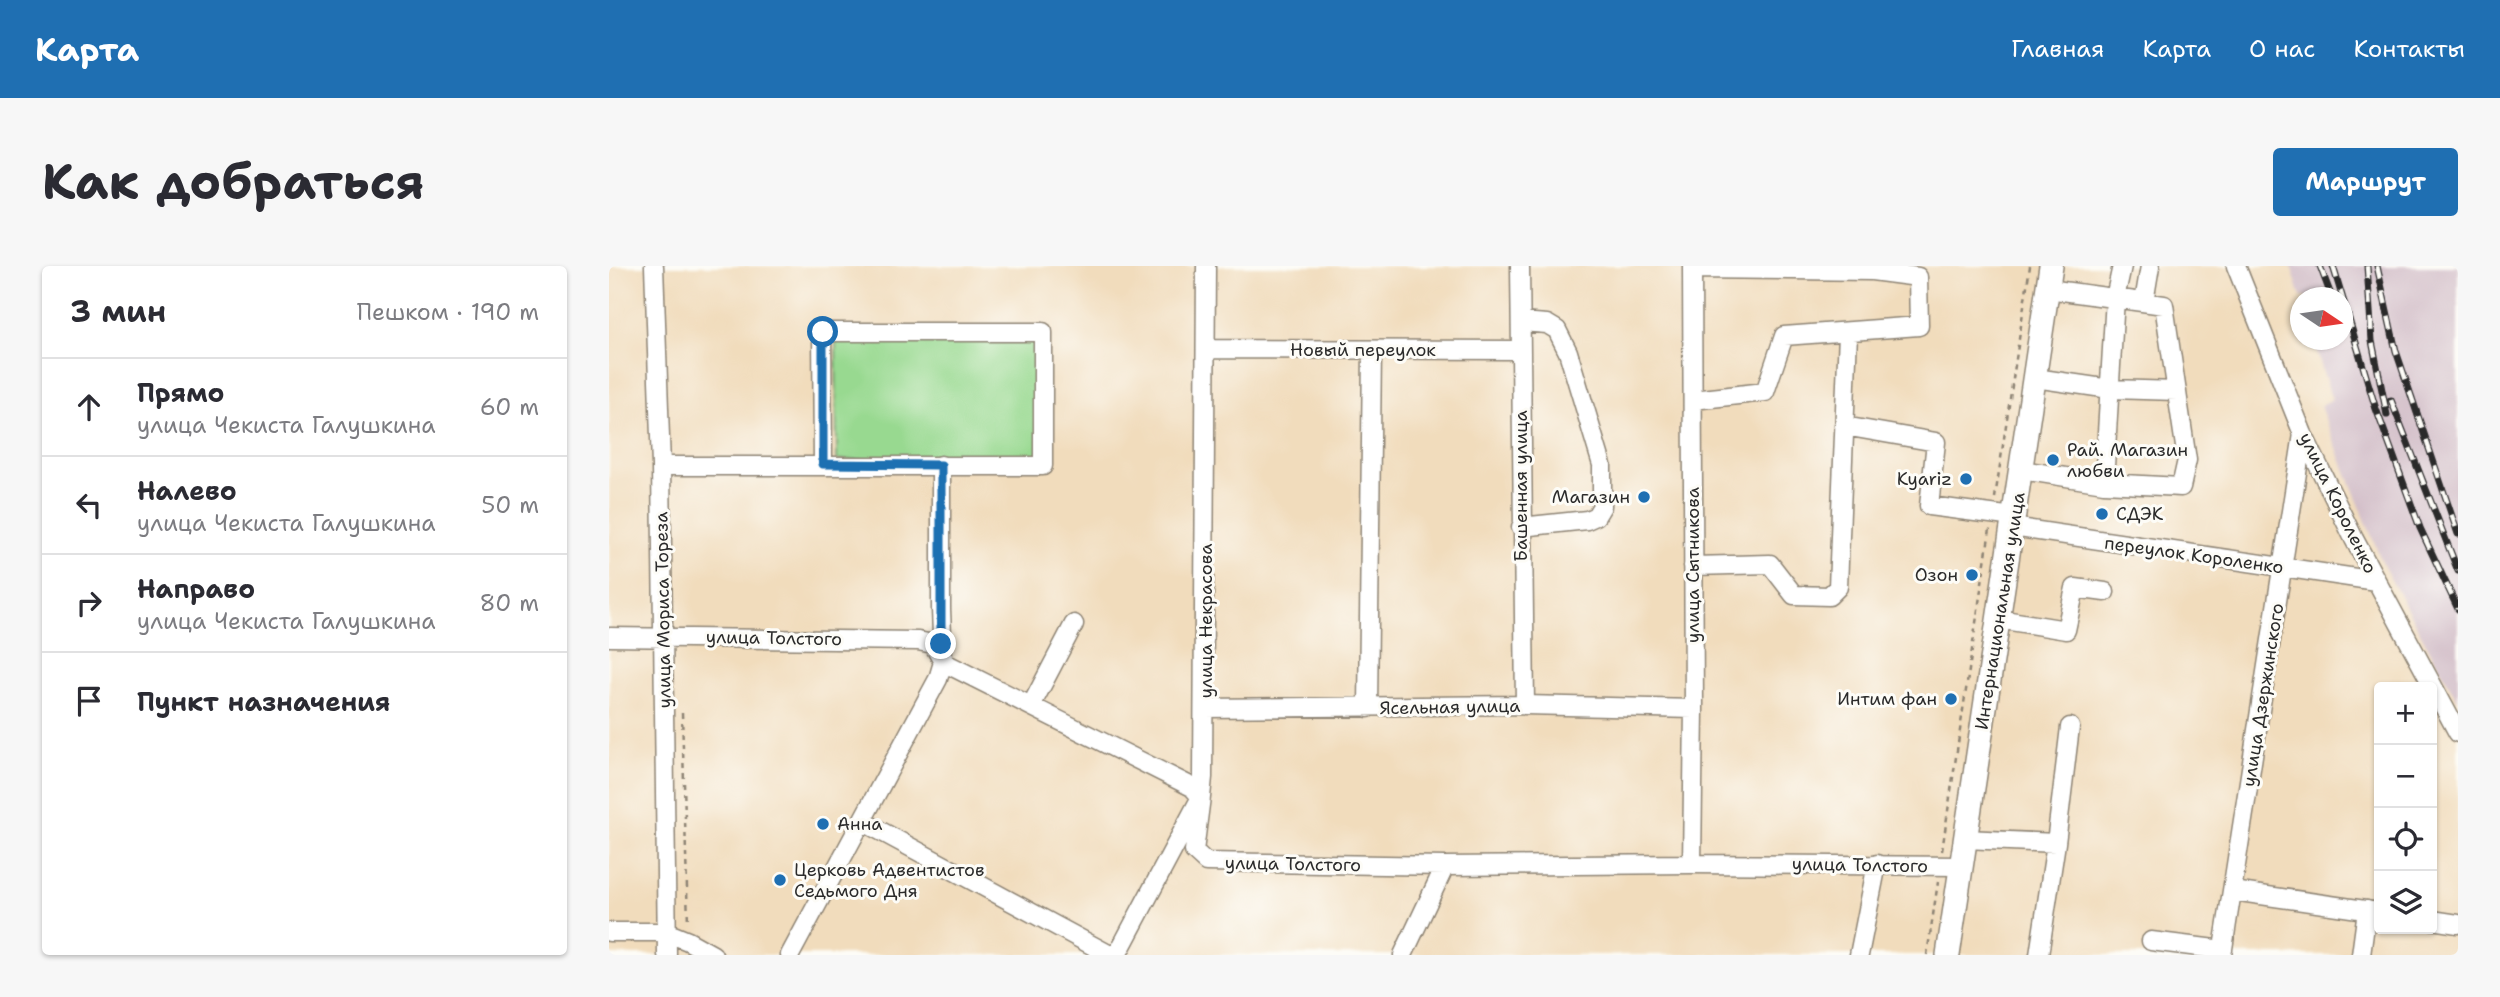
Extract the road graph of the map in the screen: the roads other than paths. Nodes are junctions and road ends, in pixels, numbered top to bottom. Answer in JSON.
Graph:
{"nodes":[{"id":1,"x":654,"y":266,"type":"edge"},
{"id":2,"x":1206,"y":266,"type":"edge"},
{"id":3,"x":1520,"y":266,"type":"edge"},
{"id":4,"x":2052,"y":266,"type":"edge"},
{"id":5,"x":2122,"y":266,"type":"edge"},
{"id":6,"x":2150,"y":266,"type":"edge"},
{"id":7,"x":2236,"y":266,"type":"edge"},
{"id":8,"x":1692,"y":268,"type":"edge"},
{"id":9,"x":1754,"y":268,"type":"edge"},
{"id":10,"x":1828,"y":268,"type":"edge"},
{"id":11,"x":1872,"y":269,"type":"edge"},
{"id":12,"x":2048,"y":289,"type":"junction"},
{"id":13,"x":2115,"y":298,"type":"junction"},
{"id":14,"x":2144,"y":303,"type":"junction"},
{"id":15,"x":1521,"y":322,"type":"junction"},
{"id":16,"x":1848,"y":333,"type":"junction"},
{"id":17,"x":1207,"y":349,"type":"junction"},
{"id":18,"x":1372,"y":350,"type":"junction"},
{"id":19,"x":1520,"y":350,"type":"junction"},
{"id":20,"x":2035,"y":378,"type":"junction"},
{"id":21,"x":2110,"y":389,"type":"junction"},
{"id":22,"x":2177,"y":391,"type":"junction"},
{"id":23,"x":1693,"y":400,"type":"junction"},
{"id":24,"x":1844,"y":426,"type":"junction"},
{"id":25,"x":2303,"y":434,"type":"junction"},
{"id":26,"x":823,"y":464,"type":"junction"},
{"id":27,"x":941,"y":465,"type":"junction"},
{"id":28,"x":661,"y":466,"type":"junction"},
{"id":29,"x":2021,"y":470,"type":"junction"},
{"id":30,"x":2104,"y":483,"type":"junction"},
{"id":31,"x":2006,"y":520,"type":"junction"},
{"id":32,"x":1521,"y":527,"type":"junction"},
{"id":33,"x":1693,"y":566,"type":"junction"},
{"id":34,"x":2283,"y":568,"type":"junction"},
{"id":35,"x":2376,"y":581,"type":"junction"},
{"id":36,"x":2105,"y":592,"type":"dead end"},
{"id":37,"x":1999,"y":619,"type":"junction"},
{"id":38,"x":1074,"y":624,"type":"dead end"},
{"id":39,"x":663,"y":636,"type":"junction"},
{"id":40,"x":609,"y":637,"type":"edge"},
{"id":41,"x":943,"y":662,"type":"junction"},
{"id":42,"x":1525,"y":705,"type":"junction"},
{"id":43,"x":1031,"y":706,"type":"junction"},
{"id":44,"x":1205,"y":708,"type":"junction"},
{"id":45,"x":1368,"y":708,"type":"junction"},
{"id":46,"x":1694,"y":709,"type":"junction"},
{"id":47,"x":2070,"y":727,"type":"dead end"},
{"id":48,"x":2458,"y":733,"type":"edge"},
{"id":49,"x":1201,"y":797,"type":"junction"},
{"id":50,"x":862,"y":821,"type":"junction"},
{"id":51,"x":1965,"y":839,"type":"junction"},
{"id":52,"x":2056,"y":843,"type":"junction"},
{"id":53,"x":1692,"y":864,"type":"junction"},
{"id":54,"x":1877,"y":864,"type":"junction"},
{"id":55,"x":1445,"y":866,"type":"junction"},
{"id":56,"x":1951,"y":866,"type":"junction"},
{"id":57,"x":2233,"y":891,"type":"junction"},
{"id":58,"x":2373,"y":911,"type":"edge"},
{"id":59,"x":2437,"y":921,"type":"edge"},
{"id":60,"x":2458,"y":924,"type":"edge"},
{"id":61,"x":609,"y":932,"type":"edge"},
{"id":62,"x":666,"y":932,"type":"junction"},
{"id":63,"x":2151,"y":941,"type":"dead end"},
{"id":64,"x":2222,"y":952,"type":"edge"},
{"id":65,"x":667,"y":955,"type":"edge"},
{"id":66,"x":713,"y":955,"type":"edge"},
{"id":67,"x":790,"y":955,"type":"edge"},
{"id":68,"x":1110,"y":955,"type":"edge"},
{"id":69,"x":1117,"y":955,"type":"edge"},
{"id":70,"x":1403,"y":955,"type":"edge"},
{"id":71,"x":1859,"y":955,"type":"edge"},
{"id":72,"x":1948,"y":955,"type":"edge"},
{"id":73,"x":2039,"y":955,"type":"edge"},
{"id":74,"x":2361,"y":955,"type":"edge"}],
"edges":[{"from":1,"to":28,"type":"street","name":"улица Мориса Тореза"},
{"from":2,"to":17,"type":"street","name":"улица Некрасова"},
{"from":3,"to":15,"type":"street","name":"Башенная улица"},
{"from":4,"to":12,"type":"main road","name":"Интернациональная улица"},
{"from":5,"to":13,"type":"street"},
{"from":6,"to":14,"type":"street"},
{"from":7,"to":25,"type":"street","name":"улица Короленко"},
{"from":8,"to":9,"type":"street"},
{"from":8,"to":23,"type":"street","name":"улица Сытникова"},
{"from":9,"to":10,"type":"street"},
{"from":10,"to":11,"type":"street"},
{"from":11,"to":16,"type":"street"},
{"from":12,"to":13,"type":"street"},
{"from":12,"to":20,"type":"main road","name":"Интернациональная улица"},
{"from":13,"to":14,"type":"street"},
{"from":13,"to":21,"type":"street"},
{"from":14,"to":22,"type":"street"},
{"from":15,"to":19,"type":"street","name":"Башенная улица"},
{"from":15,"to":32,"type":"street"},
{"from":16,"to":23,"type":"street"},
{"from":16,"to":24,"type":"street"},
{"from":17,"to":18,"type":"street","name":"Новый переулок"},
{"from":17,"to":44,"type":"street","name":"улица Некрасова"},
{"from":18,"to":19,"type":"street","name":"Новый переулок"},
{"from":18,"to":45,"type":"street"},
{"from":19,"to":32,"type":"street","name":"Башенная улица"},
{"from":20,"to":21,"type":"street"},
{"from":20,"to":29,"type":"main road","name":"Интернациональная улица"},
{"from":21,"to":22,"type":"street"},
{"from":21,"to":30,"type":"street"},
{"from":22,"to":30,"type":"street"},
{"from":23,"to":33,"type":"street","name":"улица Сытникова"},
{"from":24,"to":31,"type":"street","name":"переулок Короленко"},
{"from":24,"to":33,"type":"street"},
{"from":25,"to":34,"type":"street","name":"улица Дзержинского"},
{"from":25,"to":35,"type":"street","name":"улица Короленко"},
{"from":26,"to":27,"type":"street"},
{"from":26,"to":27,"type":"street"},
{"from":26,"to":28,"type":"street"},
{"from":27,"to":41,"type":"street"},
{"from":28,"to":39,"type":"street","name":"улица Мориса Тореза"},
{"from":29,"to":30,"type":"street"},
{"from":29,"to":31,"type":"main road","name":"Интернациональная улица"},
{"from":31,"to":34,"type":"street","name":"переулок Короленко"},
{"from":31,"to":37,"type":"main road","name":"Интернациональная улица"},
{"from":32,"to":42,"type":"street","name":"Башенная улица"},
{"from":33,"to":46,"type":"street","name":"улица Сытникова"},
{"from":34,"to":35,"type":"street","name":"переулок Короленко"},
{"from":34,"to":57,"type":"street","name":"улица Дзержинского"},
{"from":35,"to":48,"type":"street","name":"улица Короленко"},
{"from":36,"to":37,"type":"street"},
{"from":37,"to":51,"type":"main road","name":"Интернациональная улица"},
{"from":38,"to":43,"type":"street"},
{"from":39,"to":40,"type":"street","name":"улица Толстого"},
{"from":39,"to":41,"type":"street","name":"улица Толстого"},
{"from":39,"to":62,"type":"street","name":"улица Мориса Тореза"},
{"from":41,"to":43,"type":"street","name":"улица Толстого"},
{"from":41,"to":50,"type":"street"},
{"from":42,"to":45,"type":"street","name":"Ясельная улица"},
{"from":42,"to":46,"type":"street","name":"Ясельная улица"},
{"from":43,"to":49,"type":"street","name":"улица Толстого"},
{"from":44,"to":45,"type":"street","name":"Ясельная улица"},
{"from":44,"to":49,"type":"street","name":"улица Некрасова"},
{"from":46,"to":53,"type":"street","name":"улица Сытникова"},
{"from":47,"to":52,"type":"street"},
{"from":49,"to":55,"type":"street","name":"улица Толстого"},
{"from":49,"to":69,"type":"street","name":"улица Некрасова"},
{"from":50,"to":67,"type":"street"},
{"from":50,"to":68,"type":"street"},
{"from":51,"to":52,"type":"street"},
{"from":51,"to":56,"type":"main road","name":"Интернациональная улица"},
{"from":52,"to":73,"type":"street"},
{"from":53,"to":54,"type":"street","name":"улица Толстого"},
{"from":53,"to":55,"type":"street","name":"улица Толстого"},
{"from":54,"to":56,"type":"street","name":"улица Толстого"},
{"from":54,"to":71,"type":"street"},
{"from":55,"to":70,"type":"street"},
{"from":56,"to":72,"type":"main road","name":"Интернациональная улица"},
{"from":57,"to":58,"type":"street"},
{"from":57,"to":64,"type":"street","name":"улица Дзержинского"},
{"from":58,"to":74,"type":"street"},
{"from":59,"to":60,"type":"street"},
{"from":61,"to":62,"type":"street"},
{"from":62,"to":65,"type":"street","name":"улица Мориса Тореза"},
{"from":62,"to":66,"type":"street"},
{"from":63,"to":64,"type":"street"}]}
